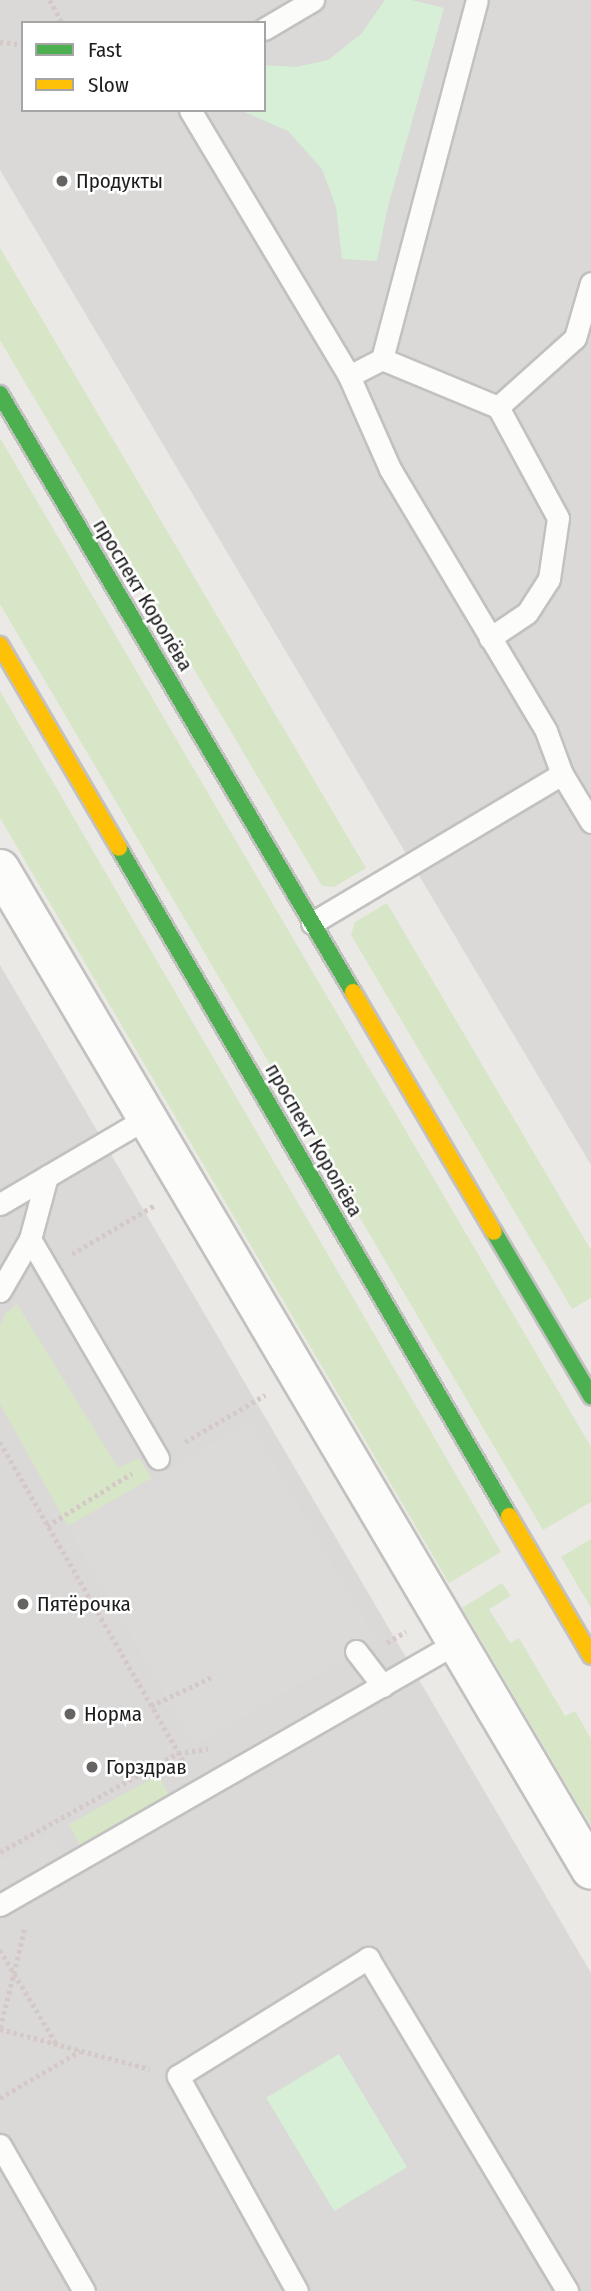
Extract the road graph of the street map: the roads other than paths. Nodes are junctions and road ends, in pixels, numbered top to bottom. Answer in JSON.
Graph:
{"nodes":[{"id":1,"x":313,"y":0,"type":"edge"},
{"id":2,"x":477,"y":0,"type":"edge"},
{"id":3,"x":266,"y":28,"type":"edge"},
{"id":4,"x":191,"y":112,"type":"edge"},
{"id":5,"x":591,"y":283,"type":"edge"},
{"id":6,"x":382,"y":359,"type":"junction"},
{"id":7,"x":349,"y":376,"type":"junction"},
{"id":8,"x":0,"y":394,"type":"edge"},
{"id":9,"x":498,"y":407,"type":"junction"},
{"id":10,"x":490,"y":638,"type":"junction"},
{"id":11,"x":0,"y":645,"type":"edge"},
{"id":12,"x":562,"y":774,"type":"junction"},
{"id":13,"x":591,"y":822,"type":"edge"},
{"id":14,"x":0,"y":869,"type":"edge"},
{"id":15,"x":312,"y":923,"type":"junction"},
{"id":16,"x":148,"y":1117,"type":"junction"},
{"id":17,"x":47,"y":1176,"type":"junction"},
{"id":18,"x":0,"y":1204,"type":"edge"},
{"id":19,"x":30,"y":1239,"type":"junction"},
{"id":20,"x":0,"y":1291,"type":"edge"},
{"id":21,"x":591,"y":1396,"type":"edge"},
{"id":22,"x":158,"y":1458,"type":"road end"},
{"id":23,"x":456,"y":1643,"type":"junction"},
{"id":24,"x":356,"y":1651,"type":"dead end"},
{"id":25,"x":591,"y":1656,"type":"edge"},
{"id":26,"x":383,"y":1686,"type":"junction"},
{"id":27,"x":591,"y":1870,"type":"edge"},
{"id":28,"x":0,"y":1905,"type":"edge"},
{"id":29,"x":0,"y":2145,"type":"edge"},
{"id":30,"x":84,"y":2291,"type":"edge"},
{"id":31,"x":298,"y":2291,"type":"edge"},
{"id":32,"x":567,"y":2291,"type":"edge"}],
"edges":[{"from":1,"to":3,"type":"lane"},
{"from":2,"to":6,"type":"lane"},
{"from":4,"to":7,"type":"lane"},
{"from":5,"to":9,"type":"lane"},
{"from":6,"to":7,"type":"lane"},
{"from":6,"to":9,"type":"lane"},
{"from":7,"to":10,"type":"lane"},
{"from":8,"to":15,"type":"street","name":"проспект Королёва"},
{"from":9,"to":10,"type":"lane"},
{"from":10,"to":12,"type":"lane"},
{"from":11,"to":25,"type":"street","name":"проспект Королёва"},
{"from":12,"to":13,"type":"lane"},
{"from":12,"to":15,"type":"lane"},
{"from":14,"to":16,"type":"street"},
{"from":15,"to":21,"type":"street","name":"проспект Королёва"},
{"from":16,"to":17,"type":"lane"},
{"from":16,"to":23,"type":"street"},
{"from":17,"to":18,"type":"lane"},
{"from":17,"to":19,"type":"lane"},
{"from":19,"to":20,"type":"lane"},
{"from":19,"to":22,"type":"lane"},
{"from":23,"to":26,"type":"lane"},
{"from":23,"to":27,"type":"street"},
{"from":24,"to":26,"type":"lane"},
{"from":26,"to":28,"type":"lane"},
{"from":29,"to":30,"type":"lane"},
{"from":31,"to":32,"type":"lane"}]}
